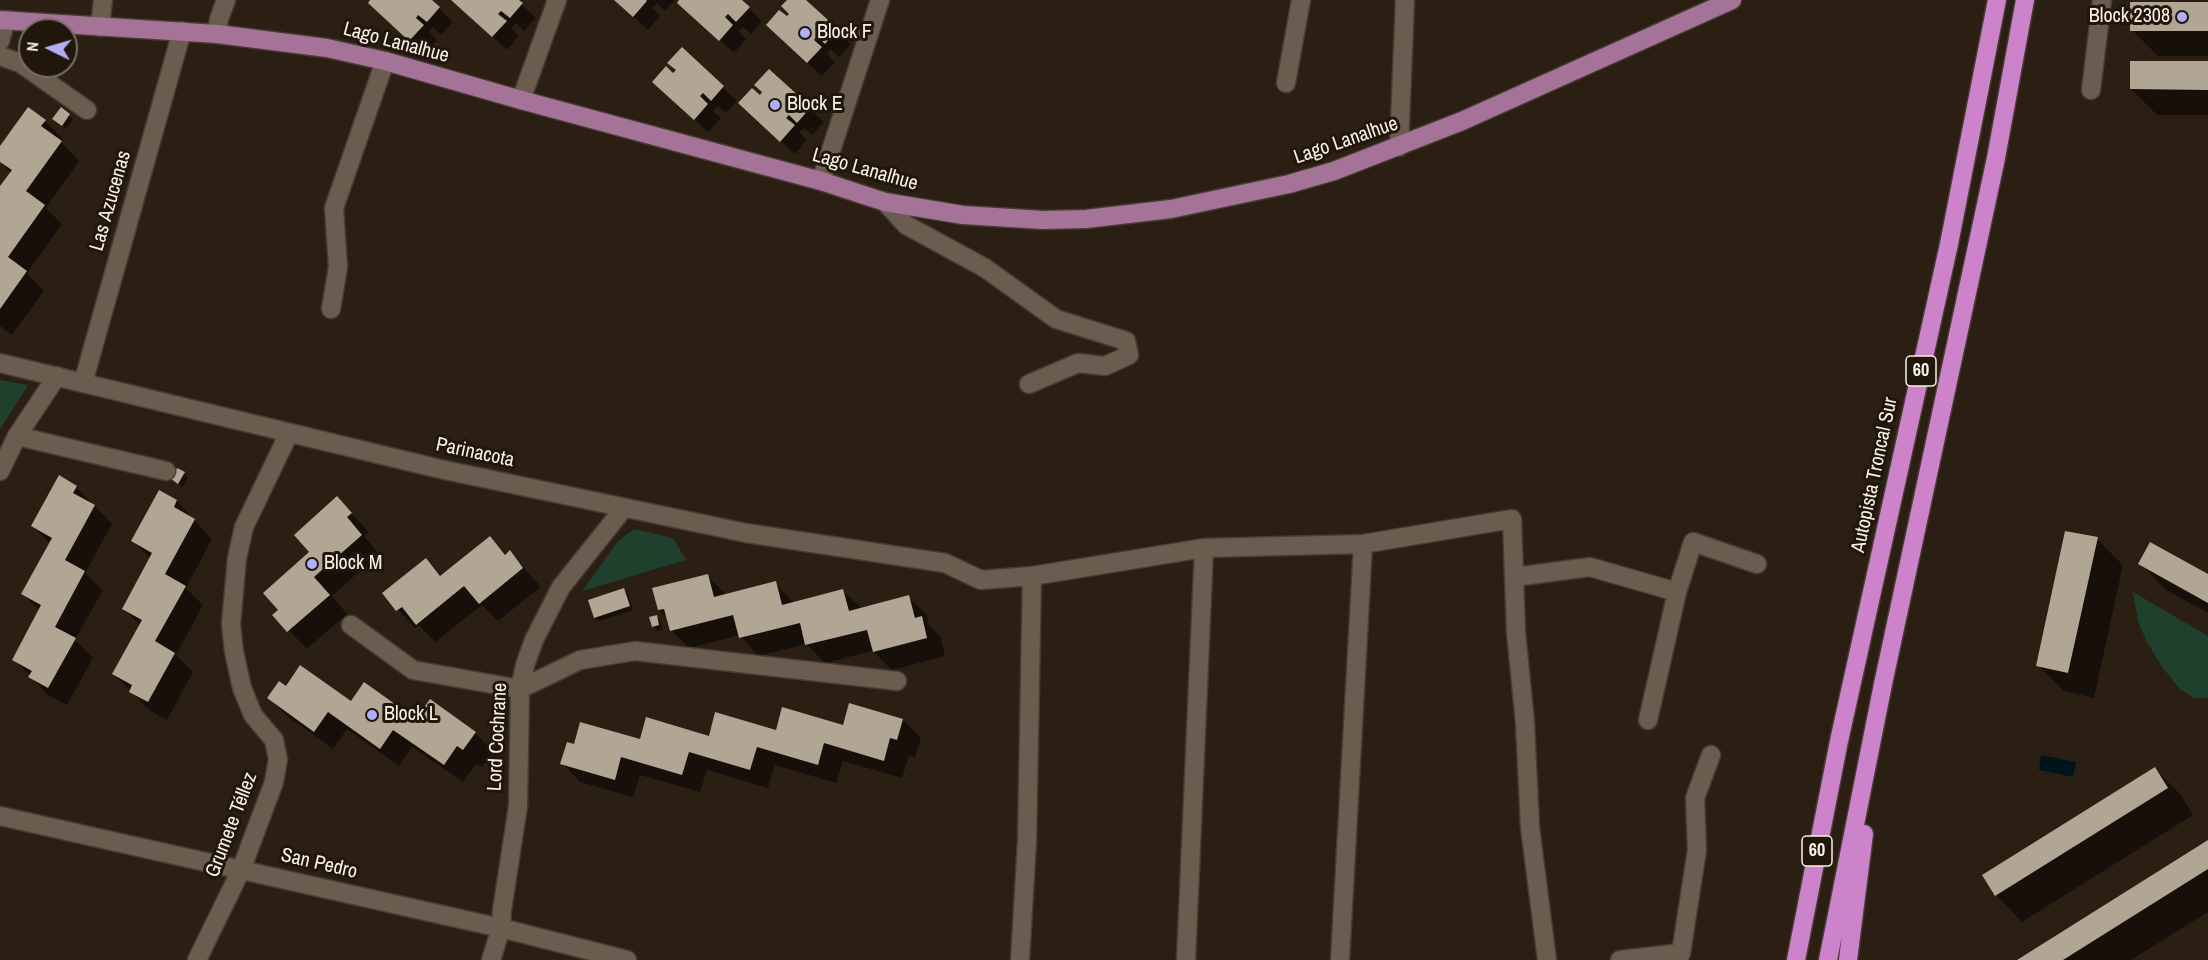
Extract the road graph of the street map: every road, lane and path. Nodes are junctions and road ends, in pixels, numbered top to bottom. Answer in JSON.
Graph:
{"nodes":[{"id":1,"x":103,"y":0,"type":"edge"},
{"id":2,"x":226,"y":0,"type":"edge"},
{"id":3,"x":557,"y":0,"type":"edge"},
{"id":4,"x":880,"y":0,"type":"edge"},
{"id":5,"x":1300,"y":0,"type":"edge"},
{"id":6,"x":1405,"y":0,"type":"edge"},
{"id":7,"x":1732,"y":0,"type":"edge"},
{"id":8,"x":1997,"y":0,"type":"edge"},
{"id":9,"x":2025,"y":0,"type":"edge"},
{"id":10,"x":2102,"y":0,"type":"edge"},
{"id":11,"x":3,"y":20,"type":"edge"},
{"id":12,"x":100,"y":27,"type":"junction"},
{"id":13,"x":182,"y":31,"type":"junction"},
{"id":14,"x":217,"y":34,"type":"junction"},
{"id":15,"x":0,"y":41,"type":"edge"},
{"id":16,"x":0,"y":56,"type":"edge"},
{"id":17,"x":385,"y":61,"type":"junction"},
{"id":18,"x":1286,"y":82,"type":"dead end"},
{"id":19,"x":2091,"y":90,"type":"dead end"},
{"id":20,"x":521,"y":100,"type":"junction"},
{"id":21,"x":87,"y":110,"type":"dead end"},
{"id":22,"x":1399,"y":147,"type":"junction"},
{"id":23,"x":821,"y":181,"type":"junction"},
{"id":24,"x":885,"y":202,"type":"junction"},
{"id":25,"x":331,"y":309,"type":"dead end"},
{"id":26,"x":0,"y":363,"type":"edge"},
{"id":27,"x":57,"y":376,"type":"junction"},
{"id":28,"x":83,"y":383,"type":"junction"},
{"id":29,"x":1029,"y":384,"type":"dead end"},
{"id":30,"x":289,"y":433,"type":"junction"},
{"id":31,"x":17,"y":436,"type":"junction"},
{"id":32,"x":0,"y":471,"type":"edge"},
{"id":33,"x":166,"y":471,"type":"dead end"},
{"id":34,"x":624,"y":508,"type":"junction"},
{"id":35,"x":1362,"y":544,"type":"junction"},
{"id":36,"x":1204,"y":548,"type":"junction"},
{"id":37,"x":1757,"y":564,"type":"dead end"},
{"id":38,"x":1032,"y":576,"type":"junction"},
{"id":39,"x":1514,"y":577,"type":"junction"},
{"id":40,"x":1677,"y":592,"type":"junction"},
{"id":41,"x":351,"y":625,"type":"dead end"},
{"id":42,"x":897,"y":681,"type":"dead end"},
{"id":43,"x":1882,"y":684,"type":"junction"},
{"id":44,"x":520,"y":689,"type":"junction"},
{"id":45,"x":1648,"y":720,"type":"dead end"},
{"id":46,"x":1711,"y":755,"type":"dead end"},
{"id":47,"x":0,"y":816,"type":"edge"},
{"id":48,"x":241,"y":870,"type":"junction"},
{"id":49,"x":501,"y":928,"type":"junction"},
{"id":50,"x":197,"y":960,"type":"edge"},
{"id":51,"x":490,"y":960,"type":"edge"},
{"id":52,"x":627,"y":960,"type":"edge"},
{"id":53,"x":1020,"y":960,"type":"edge"},
{"id":54,"x":1186,"y":960,"type":"edge"},
{"id":55,"x":1340,"y":960,"type":"edge"},
{"id":56,"x":1547,"y":960,"type":"edge"},
{"id":57,"x":1620,"y":960,"type":"edge"},
{"id":58,"x":1796,"y":960,"type":"edge"},
{"id":59,"x":1828,"y":960,"type":"edge"},
{"id":60,"x":1848,"y":960,"type":"edge"}],
"edges":[{"from":1,"to":12,"type":"street"},
{"from":2,"to":14,"type":"street"},
{"from":3,"to":20,"type":"street"},
{"from":4,"to":23,"type":"street"},
{"from":5,"to":18,"type":"street"},
{"from":6,"to":22,"type":"street"},
{"from":7,"to":22,"type":"main road","name":"Lago Lanalhue"},
{"from":8,"to":58,"type":"highway","name":"Autopista Troncal Sur","number":"60"},
{"from":9,"to":43,"type":"highway","number":"60"},
{"from":10,"to":19,"type":"street"},
{"from":11,"to":12,"type":"main road","name":"Lago Lanalhue"},
{"from":11,"to":15,"type":"street"},
{"from":12,"to":13,"type":"main road","name":"Lago Lanalhue"},
{"from":13,"to":14,"type":"main road","name":"Lago Lanalhue"},
{"from":13,"to":28,"type":"street","name":"Las Azucenas"},
{"from":14,"to":17,"type":"main road","name":"Lago Lanalhue"},
{"from":16,"to":21,"type":"street"},
{"from":17,"to":20,"type":"main road","name":"Lago Lanalhue"},
{"from":17,"to":25,"type":"street"},
{"from":20,"to":23,"type":"main road","name":"Lago Lanalhue"},
{"from":22,"to":24,"type":"main road","name":"Lago Lanalhue"},
{"from":23,"to":24,"type":"main road","name":"Lago Lanalhue"},
{"from":24,"to":29,"type":"street"},
{"from":26,"to":27,"type":"street","name":"Parinacota"},
{"from":27,"to":28,"type":"street","name":"Parinacota"},
{"from":27,"to":31,"type":"street"},
{"from":28,"to":30,"type":"street","name":"Parinacota"},
{"from":30,"to":34,"type":"street","name":"Parinacota"},
{"from":30,"to":48,"type":"street","name":"Grumete Téllez"},
{"from":31,"to":32,"type":"street"},
{"from":31,"to":33,"type":"street"},
{"from":34,"to":38,"type":"street","name":"Parinacota"},
{"from":34,"to":44,"type":"street","name":"Lord Cochrane"},
{"from":35,"to":36,"type":"street","name":"Parinacota"},
{"from":35,"to":39,"type":"street","name":"Parinacota"},
{"from":35,"to":55,"type":"street"},
{"from":36,"to":38,"type":"street","name":"Parinacota"},
{"from":36,"to":54,"type":"street"},
{"from":37,"to":40,"type":"street"},
{"from":38,"to":53,"type":"street"},
{"from":39,"to":40,"type":"street"},
{"from":39,"to":56,"type":"street"},
{"from":40,"to":45,"type":"street"},
{"from":41,"to":44,"type":"street"},
{"from":42,"to":44,"type":"street"},
{"from":43,"to":59,"type":"highway","number":"60"},
{"from":43,"to":60,"type":"highway"},
{"from":44,"to":49,"type":"street","name":"Lord Cochrane"},
{"from":46,"to":57,"type":"street"},
{"from":47,"to":48,"type":"street","name":"San Pedro"},
{"from":48,"to":49,"type":"street","name":"San Pedro"},
{"from":48,"to":50,"type":"street","name":"Grumete Téllez"},
{"from":49,"to":51,"type":"street","name":"Lord Cochrane"},
{"from":49,"to":52,"type":"street","name":"San Pedro"}]}
